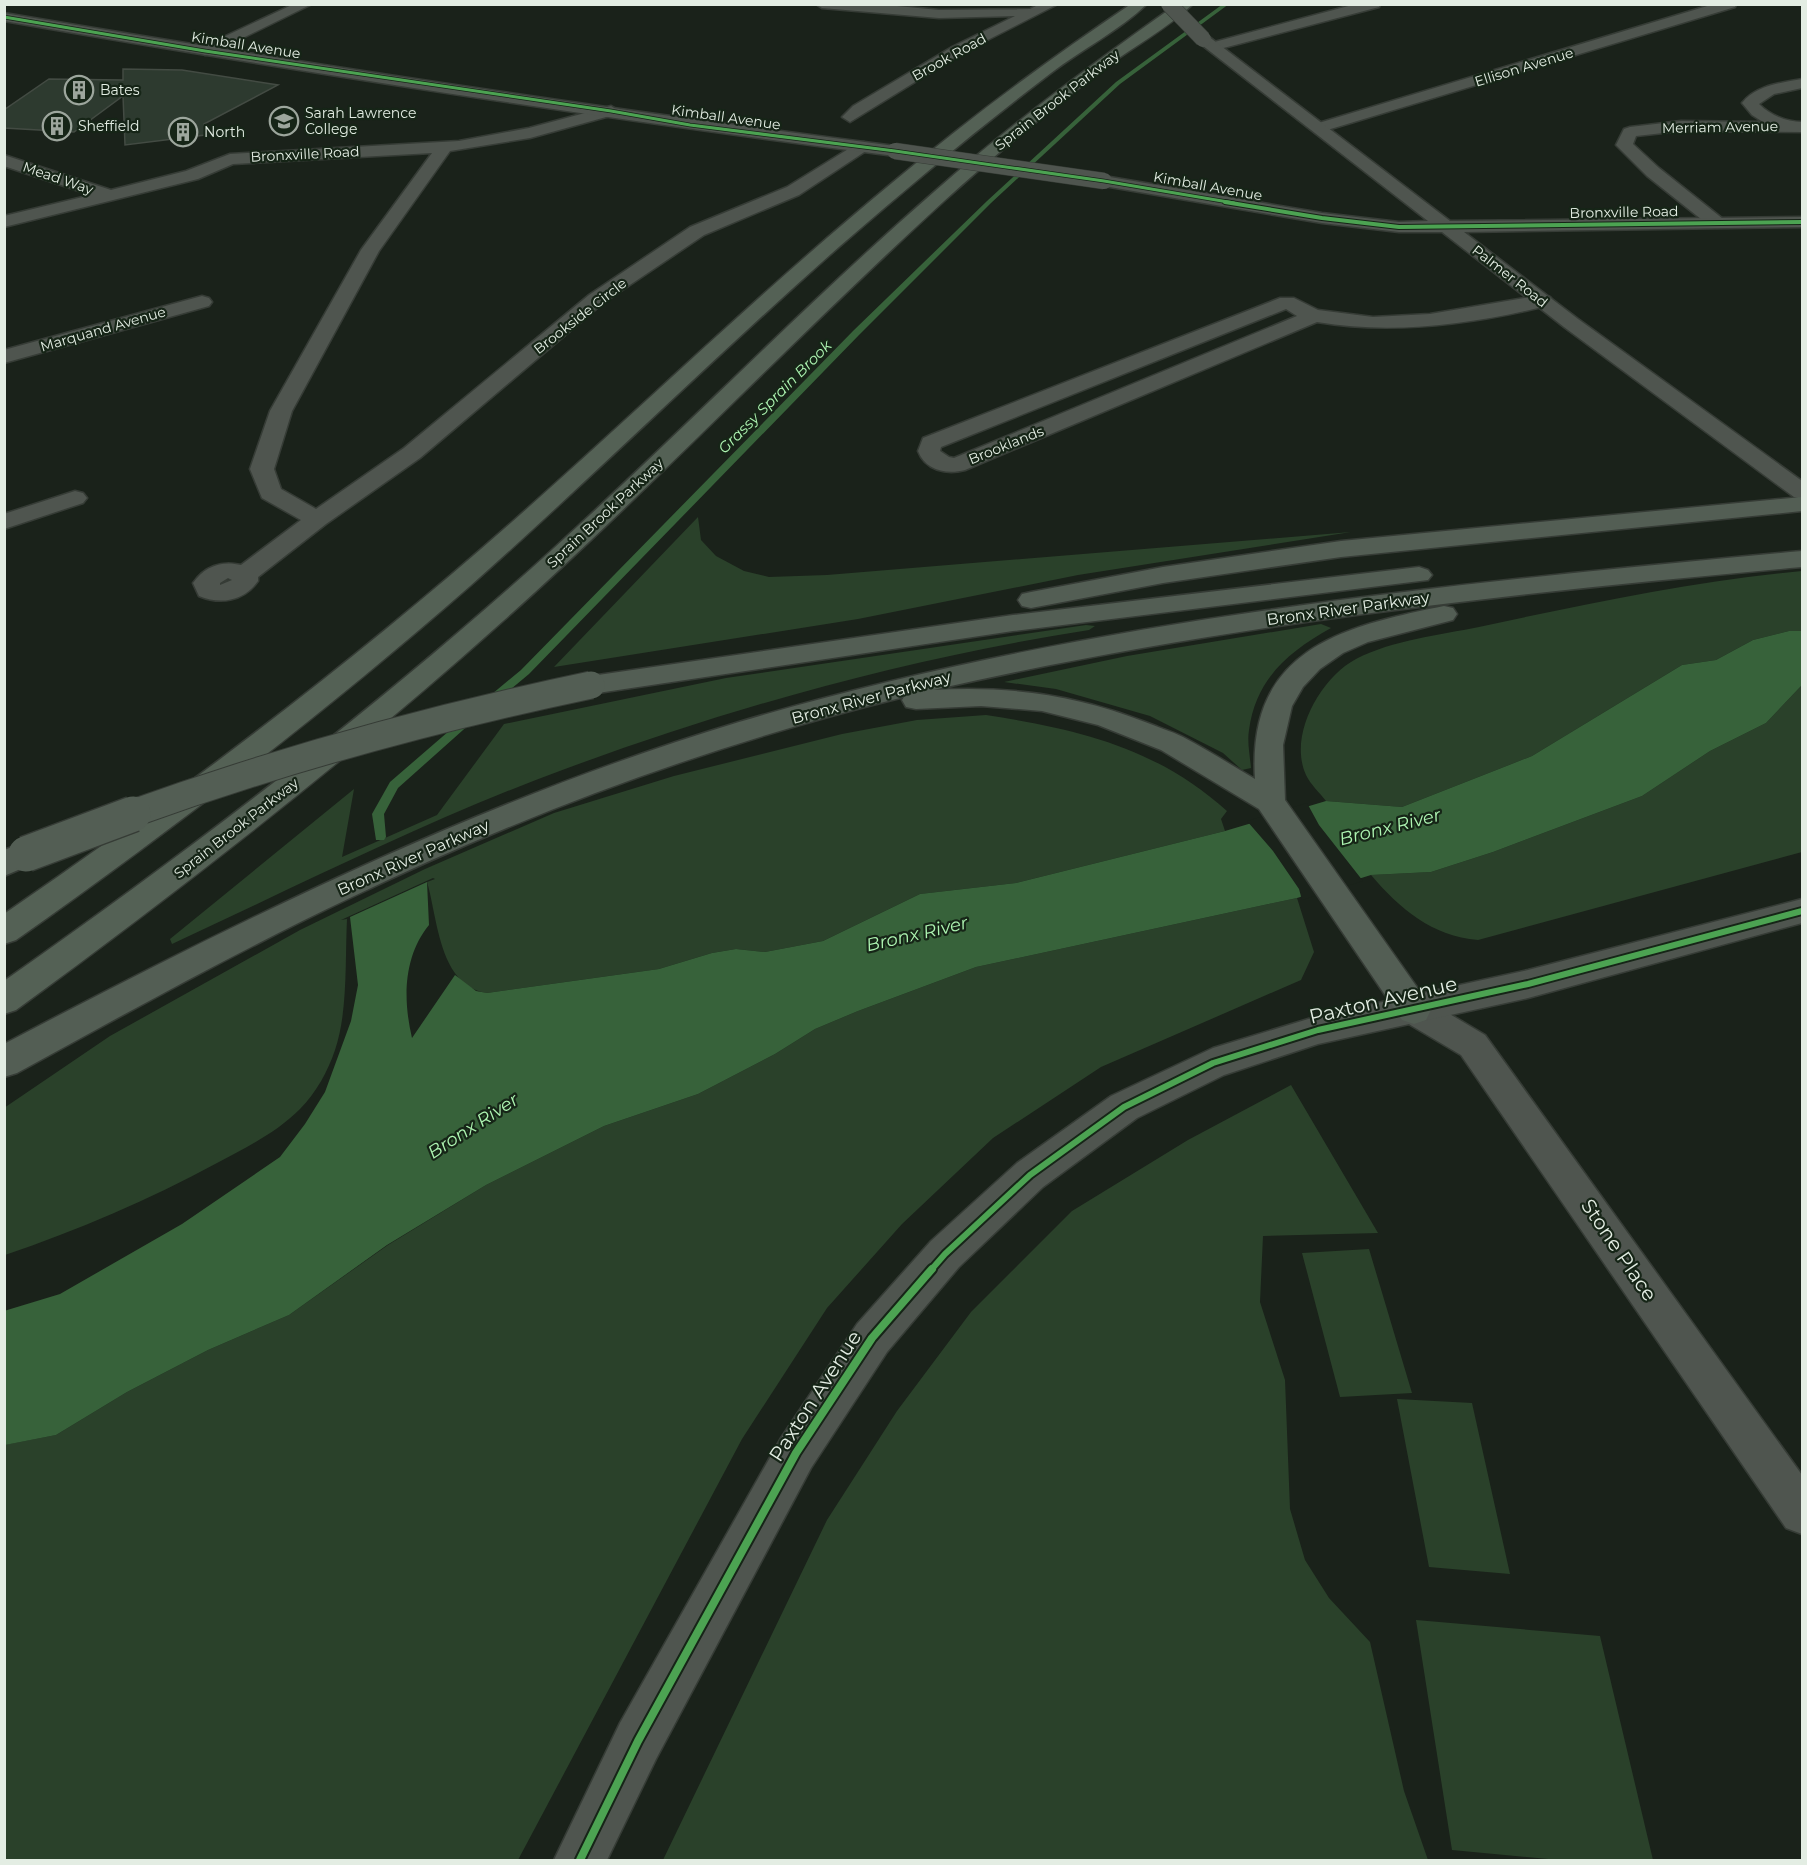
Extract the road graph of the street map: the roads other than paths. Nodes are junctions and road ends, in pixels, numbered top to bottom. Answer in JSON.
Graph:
{"nodes":[{"id":1,"x":306,"y":4,"type":"edge"},
{"id":2,"x":822,"y":4,"type":"edge"},
{"id":3,"x":1141,"y":4,"type":"edge"},
{"id":4,"x":1169,"y":4,"type":"edge"},
{"id":5,"x":1187,"y":4,"type":"edge"},
{"id":6,"x":1374,"y":4,"type":"edge"},
{"id":7,"x":1730,"y":4,"type":"edge"},
{"id":8,"x":1045,"y":8,"type":"edge"},
{"id":9,"x":4,"y":17,"type":"edge"},
{"id":10,"x":1208,"y":43,"type":"junction"},
{"id":11,"x":205,"y":51,"type":"junction"},
{"id":12,"x":1803,"y":84,"type":"edge"},
{"id":13,"x":611,"y":111,"type":"junction"},
{"id":14,"x":850,"y":117,"type":"dead end"},
{"id":15,"x":1795,"y":127,"type":"edge"},
{"id":16,"x":1318,"y":128,"type":"junction"},
{"id":17,"x":445,"y":147,"type":"junction"},
{"id":18,"x":864,"y":147,"type":"junction"},
{"id":19,"x":4,"y":160,"type":"edge"},
{"id":20,"x":112,"y":196,"type":"junction"},
{"id":21,"x":4,"y":222,"type":"edge"},
{"id":22,"x":1803,"y":222,"type":"edge"},
{"id":23,"x":1717,"y":223,"type":"junction"},
{"id":24,"x":1446,"y":226,"type":"junction"},
{"id":25,"x":1543,"y":301,"type":"junction"},
{"id":26,"x":202,"y":302,"type":"dead end"},
{"id":27,"x":1314,"y":316,"type":"junction"},
{"id":28,"x":1164,"y":350,"type":"junction"},
{"id":29,"x":4,"y":357,"type":"edge"},
{"id":30,"x":1193,"y":367,"type":"junction"},
{"id":31,"x":1803,"y":492,"type":"edge"},
{"id":32,"x":75,"y":498,"type":"dead end"},
{"id":33,"x":1803,"y":504,"type":"edge"},
{"id":34,"x":317,"y":519,"type":"junction"},
{"id":35,"x":4,"y":522,"type":"edge"},
{"id":36,"x":1803,"y":540,"type":"edge"},
{"id":37,"x":1803,"y":559,"type":"edge"},
{"id":38,"x":245,"y":574,"type":"dead end"},
{"id":39,"x":1615,"y":576,"type":"junction"},
{"id":40,"x":752,"y":660,"type":"junction"},
{"id":41,"x":813,"y":711,"type":"junction"},
{"id":42,"x":1270,"y":801,"type":"junction"},
{"id":43,"x":15,"y":859,"type":"edge"},
{"id":44,"x":1803,"y":911,"type":"edge"},
{"id":45,"x":4,"y":931,"type":"edge"},
{"id":46,"x":4,"y":1000,"type":"edge"},
{"id":47,"x":1414,"y":1010,"type":"junction"},
{"id":48,"x":4,"y":1062,"type":"edge"},
{"id":49,"x":1803,"y":1512,"type":"edge"},
{"id":50,"x":580,"y":1860,"type":"edge"}],
"edges":[{"from":1,"to":11,"type":"street"},
{"from":2,"to":8,"type":"street"},
{"from":3,"to":45,"type":"highway","name":"Sprain Brook Parkway"},
{"from":4,"to":10,"type":"street","name":"Palmer Road","bridge":true},
{"from":5,"to":46,"type":"highway","name":"Sprain Brook Parkway"},
{"from":6,"to":10,"type":"street"},
{"from":7,"to":16,"type":"street","name":"Ellison Avenue"},
{"from":8,"to":14,"type":"street","name":"Brook Road"},
{"from":9,"to":11,"type":"street","name":"Kimball Avenue"},
{"from":10,"to":16,"type":"street","name":"Palmer Road"},
{"from":11,"to":13,"type":"street","name":"Kimball Avenue"},
{"from":12,"to":15,"type":"street"},
{"from":13,"to":17,"type":"street","name":"Bronxville Road"},
{"from":13,"to":18,"type":"street","name":"Kimball Avenue"},
{"from":15,"to":23,"type":"street","name":"Merriam Avenue"},
{"from":16,"to":24,"type":"street","name":"Palmer Road"},
{"from":17,"to":20,"type":"street","name":"Bronxville Road"},
{"from":17,"to":34,"type":"street"},
{"from":18,"to":24,"type":"street","name":"Kimball Avenue","bridge":true},
{"from":18,"to":34,"type":"street","name":"Brookside Circle"},
{"from":19,"to":20,"type":"street","name":"Mead Way"},
{"from":20,"to":21,"type":"street","name":"Bronxville Road"},
{"from":22,"to":23,"type":"street","name":"Bronxville Road"},
{"from":23,"to":24,"type":"street","name":"Bronxville Road"},
{"from":24,"to":25,"type":"street","name":"Palmer Road"},
{"from":25,"to":27,"type":"street","name":"Brooklands"},
{"from":25,"to":31,"type":"street","name":"Palmer Road"},
{"from":26,"to":29,"type":"street","name":"Marquand Avenue"},
{"from":27,"to":28,"type":"street","name":"Brooklands"},
{"from":27,"to":30,"type":"street","name":"Brooklands"},
{"from":28,"to":30,"type":"street"},
{"from":28,"to":30,"type":"street","name":"Brooklands"},
{"from":32,"to":35,"type":"street"},
{"from":33,"to":40,"type":"highway"},
{"from":34,"to":38,"type":"street","name":"Brookside Circle"},
{"from":36,"to":40,"type":"highway","name":"Bronx River Parkway"},
{"from":37,"to":39,"type":"highway","name":"Bronx River Parkway"},
{"from":39,"to":41,"type":"highway","name":"Bronx River Parkway"},
{"from":39,"to":42,"type":"highway"},
{"from":40,"to":43,"type":"highway","name":"Bronx River Parkway","bridge":true},
{"from":41,"to":42,"type":"highway"},
{"from":41,"to":48,"type":"highway","name":"Bronx River Parkway"},
{"from":42,"to":47,"type":"highway"},
{"from":44,"to":47,"type":"street","name":"Paxton Avenue"},
{"from":47,"to":49,"type":"street","name":"Stone Place"},
{"from":47,"to":50,"type":"street","name":"Paxton Avenue"}]}
